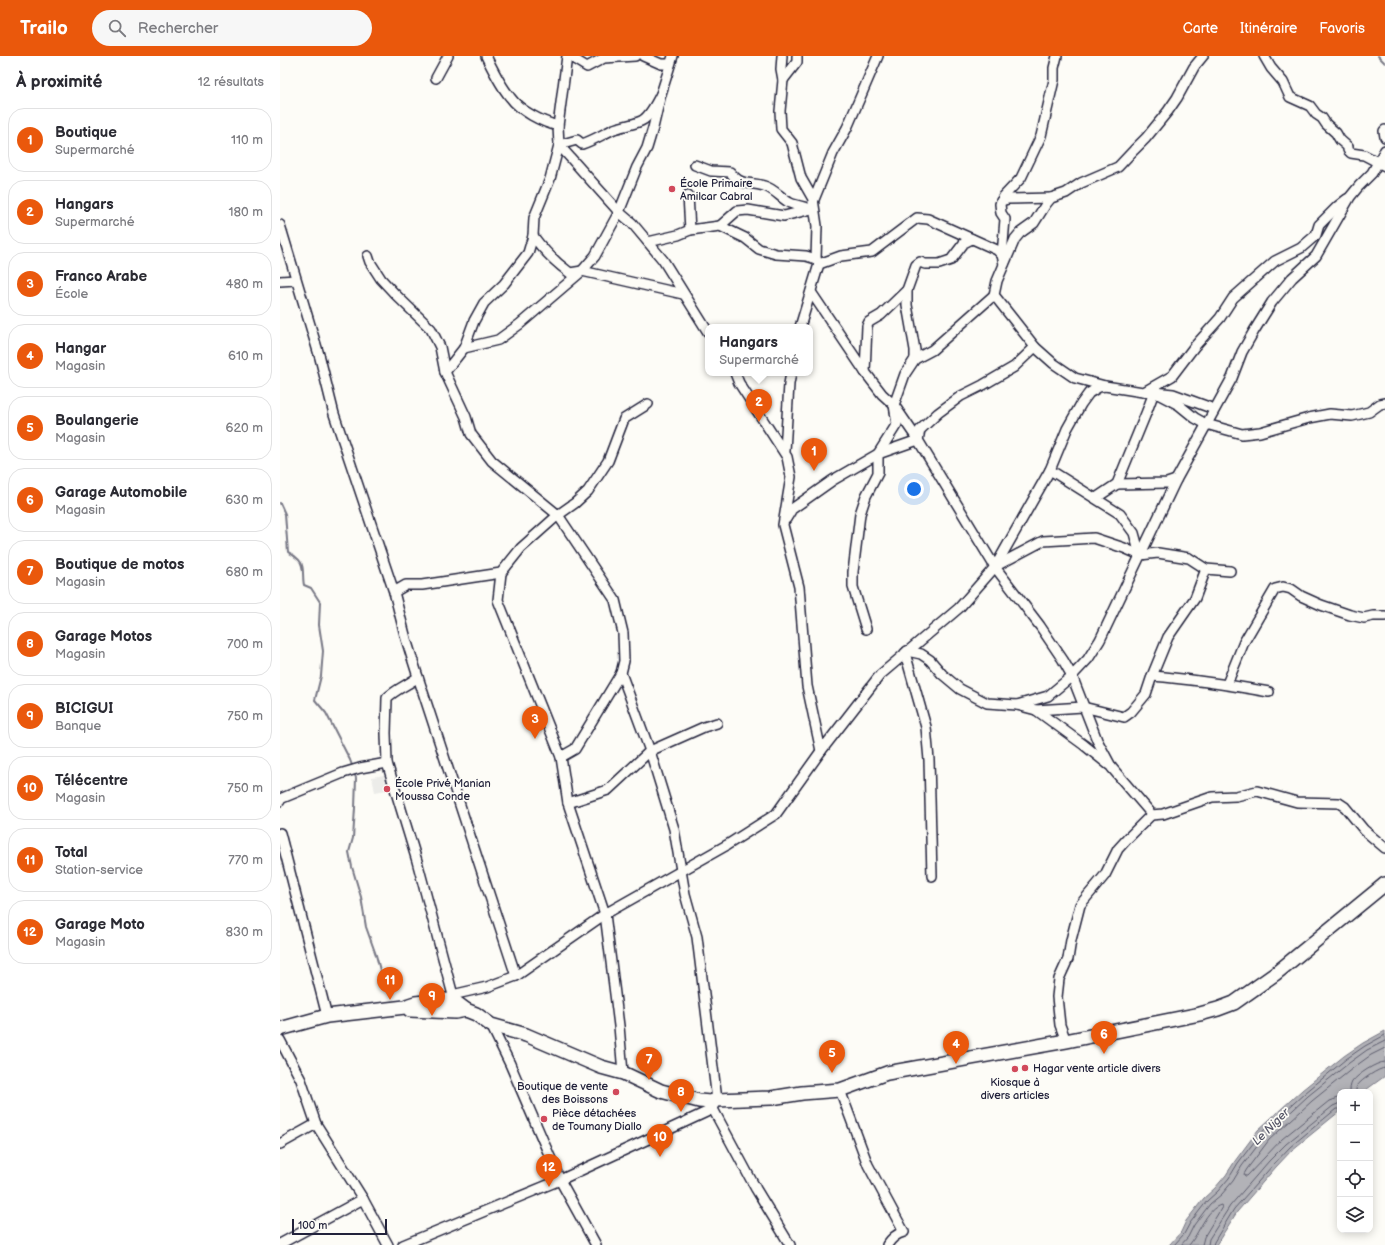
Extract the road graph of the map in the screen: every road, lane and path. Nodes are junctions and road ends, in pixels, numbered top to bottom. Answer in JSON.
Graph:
{"nodes":[{"id":1,"x":448,"y":56,"type":"edge"},
{"id":2,"x":486,"y":56,"type":"edge"},
{"id":3,"x":568,"y":56,"type":"edge"},
{"id":4,"x":635,"y":56,"type":"edge"},
{"id":5,"x":643,"y":56,"type":"edge"},
{"id":6,"x":782,"y":56,"type":"edge"},
{"id":7,"x":797,"y":56,"type":"edge"},
{"id":8,"x":878,"y":56,"type":"edge"},
{"id":9,"x":1057,"y":56,"type":"edge"},
{"id":10,"x":1203,"y":56,"type":"edge"},
{"id":11,"x":1264,"y":56,"type":"edge"},
{"id":12,"x":671,"y":60,"type":"edge"},
{"id":13,"x":436,"y":78,"type":"dead end"},
{"id":14,"x":783,"y":80,"type":"junction"},
{"id":15,"x":661,"y":94,"type":"junction"},
{"id":16,"x":558,"y":126,"type":"junction"},
{"id":17,"x":1385,"y":130,"type":"edge"},
{"id":18,"x":1385,"y":137,"type":"edge"},
{"id":19,"x":559,"y":145,"type":"junction"},
{"id":20,"x":1385,"y":150,"type":"edge"},
{"id":21,"x":1382,"y":164,"type":"edge"},
{"id":22,"x":695,"y":165,"type":"dead end"},
{"id":23,"x":688,"y":195,"type":"dead end"},
{"id":24,"x":1350,"y":197,"type":"junction"},
{"id":25,"x":1052,"y":198,"type":"junction"},
{"id":26,"x":814,"y":199,"type":"junction"},
{"id":27,"x":1001,"y":201,"type":"junction"},
{"id":28,"x":812,"y":209,"type":"junction"},
{"id":29,"x":619,"y":212,"type":"junction"},
{"id":30,"x":280,"y":225,"type":"edge"},
{"id":31,"x":720,"y":226,"type":"junction"},
{"id":32,"x":690,"y":230,"type":"junction"},
{"id":33,"x":532,"y":236,"type":"junction"},
{"id":34,"x":972,"y":239,"type":"junction"},
{"id":35,"x":648,"y":242,"type":"junction"},
{"id":36,"x":1002,"y":255,"type":"junction"},
{"id":37,"x":368,"y":256,"type":"dead end"},
{"id":38,"x":817,"y":262,"type":"junction"},
{"id":39,"x":1004,"y":266,"type":"junction"},
{"id":40,"x":582,"y":271,"type":"junction"},
{"id":41,"x":296,"y":280,"type":"junction"},
{"id":42,"x":280,"y":282,"type":"edge"},
{"id":43,"x":907,"y":290,"type":"junction"},
{"id":44,"x":811,"y":292,"type":"junction"},
{"id":45,"x":683,"y":294,"type":"junction"},
{"id":46,"x":994,"y":295,"type":"junction"},
{"id":47,"x":801,"y":324,"type":"edge"},
{"id":48,"x":705,"y":327,"type":"edge"},
{"id":49,"x":1035,"y":347,"type":"junction"},
{"id":50,"x":464,"y":348,"type":"junction"},
{"id":51,"x":915,"y":359,"type":"junction"},
{"id":52,"x":444,"y":372,"type":"junction"},
{"id":53,"x":865,"y":372,"type":"junction"},
{"id":54,"x":736,"y":376,"type":"edge"},
{"id":55,"x":790,"y":376,"type":"edge"},
{"id":56,"x":1105,"y":386,"type":"junction"},
{"id":57,"x":1143,"y":392,"type":"junction"},
{"id":58,"x":1154,"y":392,"type":"junction"},
{"id":59,"x":1385,"y":403,"type":"edge"},
{"id":60,"x":648,"y":404,"type":"dead end"},
{"id":61,"x":894,"y":406,"type":"junction"},
{"id":62,"x":1214,"y":409,"type":"junction"},
{"id":63,"x":1206,"y":424,"type":"junction"},
{"id":64,"x":918,"y":440,"type":"junction"},
{"id":65,"x":784,"y":452,"type":"junction"},
{"id":66,"x":878,"y":454,"type":"junction"},
{"id":67,"x":1050,"y":470,"type":"junction"},
{"id":68,"x":1176,"y":480,"type":"junction"},
{"id":69,"x":1117,"y":484,"type":"junction"},
{"id":70,"x":1096,"y":498,"type":"junction"},
{"id":71,"x":558,"y":515,"type":"junction"},
{"id":72,"x":783,"y":525,"type":"junction"},
{"id":73,"x":1140,"y":555,"type":"junction"},
{"id":74,"x":995,"y":566,"type":"junction"},
{"id":75,"x":1206,"y":569,"type":"junction"},
{"id":76,"x":1230,"y":571,"type":"dead end"},
{"id":77,"x":501,"y":573,"type":"junction"},
{"id":78,"x":394,"y":592,"type":"junction"},
{"id":79,"x":1385,"y":616,"type":"edge"},
{"id":80,"x":866,"y":629,"type":"dead end"},
{"id":81,"x":906,"y":652,"type":"junction"},
{"id":82,"x":622,"y":673,"type":"junction"},
{"id":83,"x":418,"y":676,"type":"junction"},
{"id":84,"x":1072,"y":676,"type":"junction"},
{"id":85,"x":1152,"y":676,"type":"junction"},
{"id":86,"x":1227,"y":684,"type":"junction"},
{"id":87,"x":1269,"y":692,"type":"dead end"},
{"id":88,"x":1017,"y":704,"type":"junction"},
{"id":89,"x":1083,"y":707,"type":"junction"},
{"id":90,"x":1036,"y":710,"type":"junction"},
{"id":91,"x":717,"y":722,"type":"dead end"},
{"id":92,"x":650,"y":751,"type":"junction"},
{"id":93,"x":821,"y":751,"type":"junction"},
{"id":94,"x":561,"y":757,"type":"junction"},
{"id":95,"x":387,"y":763,"type":"junction"},
{"id":96,"x":1112,"y":768,"type":"junction"},
{"id":97,"x":280,"y":801,"type":"edge"},
{"id":98,"x":568,"y":803,"type":"junction"},
{"id":99,"x":1151,"y":815,"type":"junction"},
{"id":100,"x":280,"y":833,"type":"edge"},
{"id":101,"x":1385,"y":848,"type":"edge"},
{"id":102,"x":681,"y":870,"type":"junction"},
{"id":103,"x":932,"y":876,"type":"dead end"},
{"id":104,"x":1385,"y":884,"type":"edge"},
{"id":105,"x":605,"y":914,"type":"junction"},
{"id":106,"x":516,"y":976,"type":"junction"},
{"id":107,"x":457,"y":1004,"type":"junction"},
{"id":108,"x":327,"y":1016,"type":"junction"},
{"id":109,"x":491,"y":1025,"type":"junction"},
{"id":110,"x":280,"y":1029,"type":"edge"},
{"id":111,"x":280,"y":1040,"type":"edge"},
{"id":112,"x":1066,"y":1041,"type":"junction"},
{"id":113,"x":623,"y":1073,"type":"junction"},
{"id":114,"x":840,"y":1090,"type":"junction"},
{"id":115,"x":715,"y":1104,"type":"junction"},
{"id":116,"x":316,"y":1124,"type":"junction"},
{"id":117,"x":280,"y":1144,"type":"edge"},
{"id":118,"x":560,"y":1180,"type":"junction"},
{"id":119,"x":364,"y":1199,"type":"junction"},
{"id":120,"x":280,"y":1244,"type":"edge"},
{"id":121,"x":388,"y":1245,"type":"edge"},
{"id":122,"x":403,"y":1245,"type":"edge"},
{"id":123,"x":596,"y":1245,"type":"edge"},
{"id":124,"x":790,"y":1245,"type":"edge"},
{"id":125,"x":887,"y":1245,"type":"edge"}],
"edges":[{"from":1,"to":13,"type":"street"},
{"from":2,"to":16,"type":"street"},
{"from":3,"to":4,"type":"street"},
{"from":3,"to":16,"type":"street"},
{"from":5,"to":12,"type":"street"},
{"from":6,"to":14,"type":"street"},
{"from":7,"to":14,"type":"street"},
{"from":8,"to":26,"type":"street"},
{"from":9,"to":27,"type":"street"},
{"from":10,"to":25,"type":"street"},
{"from":11,"to":21,"type":"street"},
{"from":12,"to":15,"type":"street"},
{"from":14,"to":26,"type":"street"},
{"from":15,"to":19,"type":"street"},
{"from":15,"to":29,"type":"street"},
{"from":16,"to":19,"type":"street"},
{"from":17,"to":18,"type":"street"},
{"from":19,"to":29,"type":"street"},
{"from":19,"to":33,"type":"street"},
{"from":20,"to":21,"type":"street"},
{"from":21,"to":24,"type":"street"},
{"from":22,"to":28,"type":"street"},
{"from":23,"to":32,"type":"street"},
{"from":24,"to":57,"type":"street"},
{"from":24,"to":62,"type":"street"},
{"from":25,"to":27,"type":"street"},
{"from":25,"to":39,"type":"street"},
{"from":26,"to":28,"type":"street"},
{"from":26,"to":38,"type":"street"},
{"from":27,"to":36,"type":"street"},
{"from":28,"to":31,"type":"street"},
{"from":29,"to":35,"type":"street"},
{"from":29,"to":40,"type":"street"},
{"from":30,"to":41,"type":"street"},
{"from":31,"to":32,"type":"street"},
{"from":31,"to":38,"type":"street"},
{"from":32,"to":35,"type":"street"},
{"from":33,"to":40,"type":"street"},
{"from":33,"to":50,"type":"street"},
{"from":34,"to":36,"type":"street"},
{"from":34,"to":38,"type":"street"},
{"from":34,"to":43,"type":"street"},
{"from":35,"to":45,"type":"street"},
{"from":36,"to":39,"type":"street"},
{"from":37,"to":52,"type":"street"},
{"from":38,"to":44,"type":"street"},
{"from":39,"to":46,"type":"street"},
{"from":40,"to":45,"type":"street"},
{"from":40,"to":50,"type":"street"},
{"from":41,"to":42,"type":"street"},
{"from":41,"to":78,"type":"street"},
{"from":43,"to":51,"type":"street"},
{"from":43,"to":53,"type":"street"},
{"from":44,"to":47,"type":"street"},
{"from":44,"to":53,"type":"street"},
{"from":45,"to":48,"type":"street"},
{"from":46,"to":49,"type":"street"},
{"from":46,"to":51,"type":"street"},
{"from":49,"to":56,"type":"street"},
{"from":49,"to":64,"type":"street"},
{"from":50,"to":52,"type":"street"},
{"from":51,"to":61,"type":"street"},
{"from":52,"to":71,"type":"street"},
{"from":53,"to":61,"type":"street"},
{"from":54,"to":65,"type":"street"},
{"from":55,"to":65,"type":"street"},
{"from":56,"to":57,"type":"street"},
{"from":56,"to":67,"type":"street"},
{"from":57,"to":58,"type":"street"},
{"from":58,"to":62,"type":"street"},
{"from":58,"to":63,"type":"street"},
{"from":58,"to":69,"type":"street"},
{"from":59,"to":63,"type":"street"},
{"from":60,"to":71,"type":"street"},
{"from":61,"to":64,"type":"street"},
{"from":61,"to":66,"type":"street"},
{"from":62,"to":63,"type":"street"},
{"from":63,"to":68,"type":"street"},
{"from":64,"to":66,"type":"street"},
{"from":64,"to":74,"type":"street"},
{"from":65,"to":72,"type":"street"},
{"from":66,"to":72,"type":"street"},
{"from":66,"to":80,"type":"street"},
{"from":67,"to":70,"type":"street"},
{"from":67,"to":74,"type":"street"},
{"from":68,"to":69,"type":"street"},
{"from":68,"to":73,"type":"street"},
{"from":69,"to":70,"type":"street"},
{"from":70,"to":73,"type":"street"},
{"from":71,"to":77,"type":"street"},
{"from":71,"to":82,"type":"street"},
{"from":72,"to":93,"type":"street"},
{"from":73,"to":74,"type":"street"},
{"from":73,"to":75,"type":"street"},
{"from":73,"to":84,"type":"street"},
{"from":74,"to":81,"type":"street"},
{"from":74,"to":84,"type":"street"},
{"from":75,"to":76,"type":"street"},
{"from":75,"to":85,"type":"street"},
{"from":77,"to":78,"type":"street"},
{"from":77,"to":94,"type":"street"},
{"from":78,"to":83,"type":"street"},
{"from":79,"to":86,"type":"street"},
{"from":81,"to":88,"type":"street"},
{"from":81,"to":93,"type":"street"},
{"from":81,"to":103,"type":"street"},
{"from":82,"to":92,"type":"street"},
{"from":82,"to":94,"type":"street"},
{"from":83,"to":95,"type":"street"},
{"from":83,"to":106,"type":"street"},
{"from":84,"to":88,"type":"street"},
{"from":84,"to":89,"type":"street"},
{"from":85,"to":86,"type":"street"},
{"from":85,"to":89,"type":"street"},
{"from":86,"to":87,"type":"street"},
{"from":88,"to":90,"type":"street"},
{"from":89,"to":90,"type":"street"},
{"from":89,"to":96,"type":"street"},
{"from":90,"to":96,"type":"street"},
{"from":91,"to":92,"type":"street"},
{"from":92,"to":98,"type":"street"},
{"from":92,"to":102,"type":"street"},
{"from":93,"to":102,"type":"street"},
{"from":94,"to":98,"type":"street"},
{"from":95,"to":97,"type":"street"},
{"from":95,"to":107,"type":"street"},
{"from":96,"to":99,"type":"street"},
{"from":98,"to":105,"type":"street"},
{"from":99,"to":101,"type":"street"},
{"from":99,"to":112,"type":"street"},
{"from":100,"to":108,"type":"street"},
{"from":102,"to":105,"type":"street"},
{"from":102,"to":115,"type":"street"},
{"from":104,"to":112,"type":"highway"},
{"from":105,"to":106,"type":"street"},
{"from":105,"to":113,"type":"street"},
{"from":106,"to":107,"type":"street"},
{"from":107,"to":108,"type":"highway"},
{"from":107,"to":109,"type":"highway"},
{"from":108,"to":110,"type":"highway"},
{"from":109,"to":113,"type":"highway"},
{"from":109,"to":118,"type":"street"},
{"from":111,"to":116,"type":"street"},
{"from":112,"to":114,"type":"highway"},
{"from":113,"to":115,"type":"highway"},
{"from":114,"to":115,"type":"highway"},
{"from":114,"to":125,"type":"street"},
{"from":115,"to":118,"type":"street"},
{"from":115,"to":124,"type":"street"},
{"from":116,"to":117,"type":"street"},
{"from":116,"to":119,"type":"street"},
{"from":118,"to":122,"type":"street"},
{"from":118,"to":123,"type":"street"},
{"from":119,"to":120,"type":"street"},
{"from":119,"to":121,"type":"street"}]}
